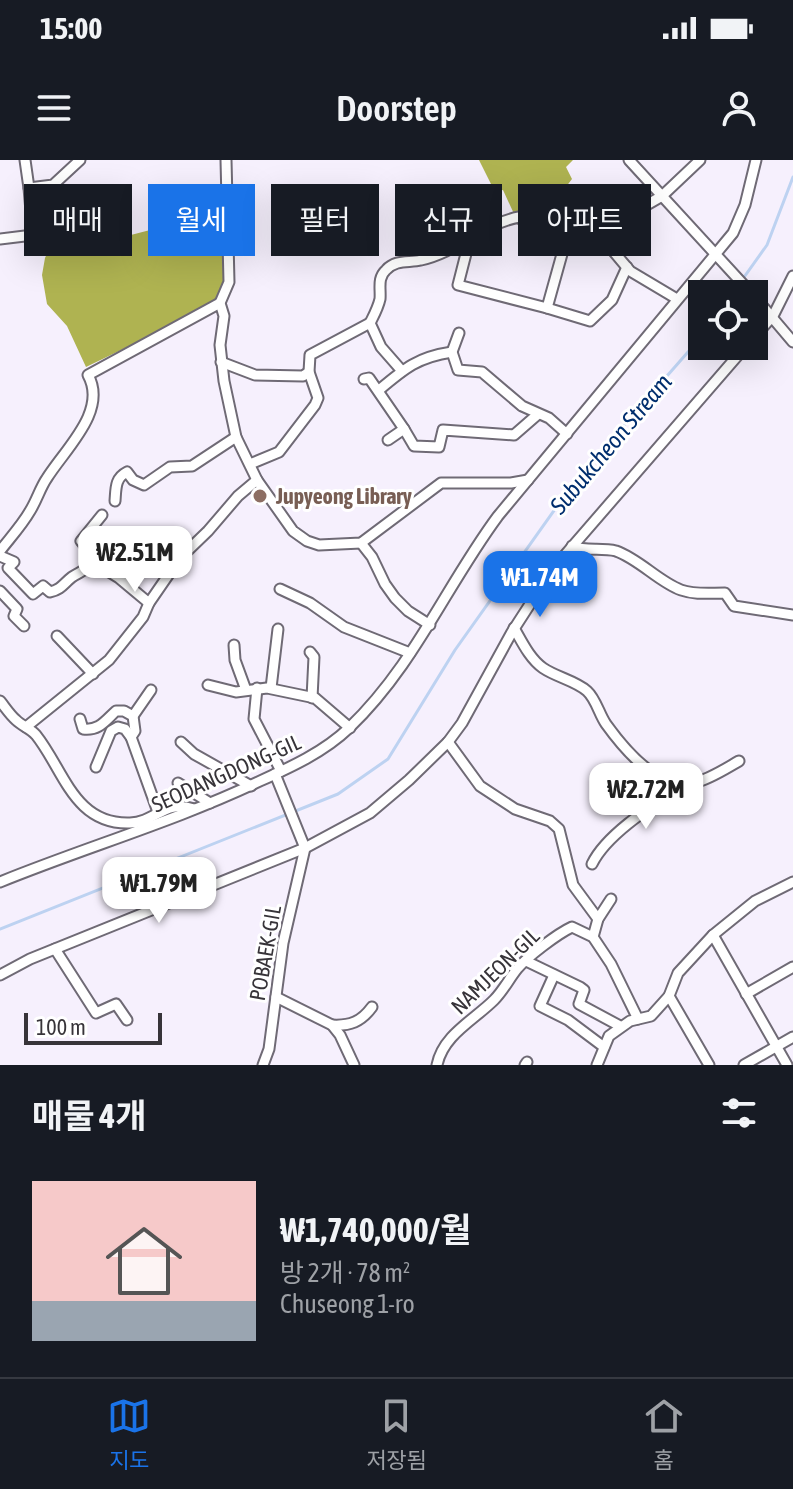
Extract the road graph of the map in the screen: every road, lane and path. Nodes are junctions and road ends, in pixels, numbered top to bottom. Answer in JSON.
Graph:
{"nodes":[{"id":1,"x":25,"y":160,"type":"edge"},
{"id":2,"x":80,"y":160,"type":"edge"},
{"id":3,"x":226,"y":160,"type":"edge"},
{"id":4,"x":629,"y":160,"type":"edge"},
{"id":5,"x":700,"y":160,"type":"edge"},
{"id":6,"x":756,"y":160,"type":"edge"},
{"id":7,"x":28,"y":184,"type":"edge"},
{"id":8,"x":54,"y":184,"type":"edge"},
{"id":9,"x":662,"y":196,"type":"junction"},
{"id":10,"x":651,"y":202,"type":"edge"},
{"id":11,"x":24,"y":236,"type":"edge"},
{"id":12,"x":0,"y":239,"type":"edge"},
{"id":13,"x":433,"y":256,"type":"edge"},
{"id":14,"x":465,"y":256,"type":"edge"},
{"id":15,"x":561,"y":256,"type":"edge"},
{"id":16,"x":618,"y":256,"type":"edge"},
{"id":17,"x":717,"y":258,"type":"junction"},
{"id":18,"x":627,"y":267,"type":"junction"},
{"id":19,"x":793,"y":276,"type":"edge"},
{"id":20,"x":738,"y":280,"type":"edge"},
{"id":21,"x":677,"y":299,"type":"junction"},
{"id":22,"x":220,"y":303,"type":"junction"},
{"id":23,"x":547,"y":308,"type":"junction"},
{"id":24,"x":768,"y":311,"type":"edge"},
{"id":25,"x":772,"y":315,"type":"junction"},
{"id":26,"x":768,"y":320,"type":"edge"},
{"id":27,"x":370,"y":323,"type":"junction"},
{"id":28,"x":459,"y":333,"type":"dead end"},
{"id":29,"x":793,"y":342,"type":"edge"},
{"id":30,"x":452,"y":352,"type":"junction"},
{"id":31,"x":734,"y":360,"type":"edge"},
{"id":32,"x":221,"y":362,"type":"junction"},
{"id":33,"x":402,"y":371,"type":"junction"},
{"id":34,"x":309,"y":372,"type":"junction"},
{"id":35,"x":364,"y":379,"type":"dead end"},
{"id":36,"x":379,"y":390,"type":"junction"},
{"id":37,"x":537,"y":415,"type":"junction"},
{"id":38,"x":404,"y":429,"type":"junction"},
{"id":39,"x":567,"y":434,"type":"junction"},
{"id":40,"x":236,"y":437,"type":"junction"},
{"id":41,"x":388,"y":440,"type":"dead end"},
{"id":42,"x":250,"y":464,"type":"junction"},
{"id":43,"x":257,"y":480,"type":"junction"},
{"id":44,"x":528,"y":480,"type":"junction"},
{"id":45,"x":115,"y":501,"type":"dead end"},
{"id":46,"x":102,"y":515,"type":"dead end"},
{"id":47,"x":361,"y":543,"type":"junction"},
{"id":48,"x":572,"y":546,"type":"junction"},
{"id":49,"x":0,"y":554,"type":"edge"},
{"id":50,"x":93,"y":562,"type":"junction"},
{"id":51,"x":4,"y":572,"type":"edge"},
{"id":52,"x":280,"y":589,"type":"dead end"},
{"id":53,"x":0,"y":591,"type":"edge"},
{"id":54,"x":149,"y":603,"type":"junction"},
{"id":55,"x":793,"y":615,"type":"edge"},
{"id":56,"x":430,"y":625,"type":"junction"},
{"id":57,"x":24,"y":626,"type":"dead end"},
{"id":58,"x":514,"y":628,"type":"junction"},
{"id":59,"x":278,"y":629,"type":"dead end"},
{"id":60,"x":57,"y":636,"type":"dead end"},
{"id":61,"x":234,"y":645,"type":"dead end"},
{"id":62,"x":310,"y":652,"type":"dead end"},
{"id":63,"x":410,"y":653,"type":"junction"},
{"id":64,"x":93,"y":674,"type":"junction"},
{"id":65,"x":208,"y":685,"type":"dead end"},
{"id":66,"x":257,"y":688,"type":"junction"},
{"id":67,"x":271,"y":688,"type":"junction"},
{"id":68,"x":151,"y":690,"type":"dead end"},
{"id":69,"x":246,"y":690,"type":"junction"},
{"id":70,"x":312,"y":698,"type":"junction"},
{"id":71,"x":0,"y":701,"type":"edge"},
{"id":72,"x":133,"y":716,"type":"junction"},
{"id":73,"x":80,"y":719,"type":"dead end"},
{"id":74,"x":26,"y":727,"type":"junction"},
{"id":75,"x":350,"y":728,"type":"junction"},
{"id":76,"x":131,"y":737,"type":"junction"},
{"id":77,"x":181,"y":742,"type":"dead end"},
{"id":78,"x":448,"y":742,"type":"junction"},
{"id":79,"x":739,"y":761,"type":"dead end"},
{"id":80,"x":96,"y":767,"type":"dead end"},
{"id":81,"x":278,"y":773,"type":"junction"},
{"id":82,"x":178,"y":783,"type":"dead end"},
{"id":83,"x":684,"y":785,"type":"junction"},
{"id":84,"x":251,"y":786,"type":"junction"},
{"id":85,"x":210,"y":803,"type":"junction"},
{"id":86,"x":194,"y":809,"type":"junction"},
{"id":87,"x":158,"y":812,"type":"junction"},
{"id":88,"x":303,"y":844,"type":"junction"},
{"id":89,"x":592,"y":864,"type":"dead end"},
{"id":90,"x":0,"y":882,"type":"edge"},
{"id":91,"x":792,"y":885,"type":"edge"},
{"id":92,"x":611,"y":899,"type":"dead end"},
{"id":93,"x":598,"y":919,"type":"junction"},
{"id":94,"x":713,"y":935,"type":"junction"},
{"id":95,"x":593,"y":937,"type":"junction"},
{"id":96,"x":55,"y":949,"type":"junction"},
{"id":97,"x":526,"y":961,"type":"junction"},
{"id":98,"x":793,"y":967,"type":"edge"},
{"id":99,"x":0,"y":975,"type":"edge"},
{"id":100,"x":554,"y":975,"type":"junction"},
{"id":101,"x":746,"y":994,"type":"junction"},
{"id":102,"x":669,"y":996,"type":"junction"},
{"id":103,"x":276,"y":997,"type":"junction"},
{"id":104,"x":372,"y":1007,"type":"dead end"},
{"id":105,"x":638,"y":1019,"type":"junction"},
{"id":106,"x":127,"y":1020,"type":"dead end"},
{"id":107,"x":332,"y":1025,"type":"junction"},
{"id":108,"x":620,"y":1026,"type":"junction"},
{"id":109,"x":793,"y":1037,"type":"edge"},
{"id":110,"x":604,"y":1047,"type":"junction"},
{"id":111,"x":776,"y":1047,"type":"junction"},
{"id":112,"x":263,"y":1065,"type":"edge"},
{"id":113,"x":354,"y":1065,"type":"edge"},
{"id":114,"x":437,"y":1065,"type":"edge"},
{"id":115,"x":597,"y":1065,"type":"edge"},
{"id":116,"x":709,"y":1065,"type":"edge"},
{"id":117,"x":744,"y":1065,"type":"edge"},
{"id":118,"x":787,"y":1065,"type":"edge"}],
"edges":[{"from":1,"to":7,"type":"street"},
{"from":2,"to":8,"type":"street"},
{"from":3,"to":22,"type":"street"},
{"from":4,"to":9,"type":"street"},
{"from":5,"to":9,"type":"street"},
{"from":6,"to":17,"type":"street","name":"SEODANGDONG-GIL"},
{"from":9,"to":10,"type":"street"},
{"from":9,"to":17,"type":"street"},
{"from":11,"to":12,"type":"street"},
{"from":13,"to":27,"type":"street"},
{"from":14,"to":23,"type":"street"},
{"from":15,"to":23,"type":"street"},
{"from":16,"to":18,"type":"street"},
{"from":17,"to":20,"type":"street"},
{"from":17,"to":21,"type":"street","name":"SEODANGDONG-GIL"},
{"from":18,"to":21,"type":"street"},
{"from":18,"to":23,"type":"street"},
{"from":19,"to":25,"type":"street"},
{"from":21,"to":39,"type":"street","name":"SEODANGDONG-GIL"},
{"from":22,"to":32,"type":"street"},
{"from":22,"to":49,"type":"street"},
{"from":24,"to":25,"type":"street"},
{"from":25,"to":26,"type":"street"},
{"from":25,"to":29,"type":"street"},
{"from":27,"to":33,"type":"street"},
{"from":27,"to":34,"type":"street"},
{"from":28,"to":30,"type":"street"},
{"from":30,"to":33,"type":"street"},
{"from":30,"to":37,"type":"street"},
{"from":31,"to":48,"type":"street"},
{"from":32,"to":34,"type":"street"},
{"from":32,"to":40,"type":"street"},
{"from":33,"to":36,"type":"street"},
{"from":34,"to":42,"type":"street"},
{"from":35,"to":36,"type":"street"},
{"from":36,"to":38,"type":"street"},
{"from":37,"to":38,"type":"street"},
{"from":37,"to":39,"type":"street"},
{"from":38,"to":41,"type":"street"},
{"from":39,"to":44,"type":"street","name":"SEODANGDONG-GIL"},
{"from":40,"to":42,"type":"street"},
{"from":40,"to":45,"type":"street"},
{"from":42,"to":43,"type":"street"},
{"from":43,"to":47,"type":"street"},
{"from":43,"to":54,"type":"street"},
{"from":44,"to":47,"type":"street"},
{"from":44,"to":56,"type":"street","name":"SEODANGDONG-GIL"},
{"from":46,"to":50,"type":"street"},
{"from":47,"to":56,"type":"street"},
{"from":48,"to":55,"type":"street"},
{"from":48,"to":58,"type":"street"},
{"from":49,"to":51,"type":"street"},
{"from":50,"to":51,"type":"street"},
{"from":50,"to":54,"type":"street"},
{"from":52,"to":63,"type":"street"},
{"from":53,"to":57,"type":"street"},
{"from":54,"to":64,"type":"street"},
{"from":56,"to":63,"type":"street","name":"SEODANGDONG-GIL"},
{"from":58,"to":78,"type":"street"},
{"from":58,"to":83,"type":"street"},
{"from":59,"to":67,"type":"street"},
{"from":60,"to":64,"type":"street"},
{"from":61,"to":69,"type":"street"},
{"from":62,"to":70,"type":"street"},
{"from":63,"to":75,"type":"street","name":"SEODANGDONG-GIL"},
{"from":64,"to":74,"type":"street"},
{"from":65,"to":69,"type":"street"},
{"from":66,"to":67,"type":"street"},
{"from":66,"to":69,"type":"street"},
{"from":66,"to":81,"type":"street"},
{"from":67,"to":70,"type":"street"},
{"from":68,"to":72,"type":"street"},
{"from":70,"to":75,"type":"street"},
{"from":71,"to":74,"type":"street"},
{"from":72,"to":73,"type":"street"},
{"from":72,"to":76,"type":"street"},
{"from":74,"to":87,"type":"street"},
{"from":75,"to":81,"type":"street","name":"SEODANGDONG-GIL"},
{"from":76,"to":80,"type":"street"},
{"from":76,"to":87,"type":"street"},
{"from":77,"to":84,"type":"street"},
{"from":78,"to":88,"type":"street"},
{"from":78,"to":93,"type":"street"},
{"from":79,"to":83,"type":"street"},
{"from":81,"to":84,"type":"street","name":"SEODANGDONG-GIL"},
{"from":81,"to":88,"type":"street"},
{"from":82,"to":85,"type":"street"},
{"from":83,"to":89,"type":"street"},
{"from":84,"to":85,"type":"street","name":"SEODANGDONG-GIL"},
{"from":85,"to":86,"type":"street","name":"SEODANGDONG-GIL"},
{"from":86,"to":87,"type":"street"},
{"from":86,"to":90,"type":"street","name":"SEODANGDONG-GIL"},
{"from":88,"to":96,"type":"street"},
{"from":88,"to":103,"type":"street","name":"POBAEK-GIL"},
{"from":91,"to":94,"type":"street"},
{"from":92,"to":93,"type":"street"},
{"from":93,"to":95,"type":"street"},
{"from":94,"to":101,"type":"street"},
{"from":94,"to":102,"type":"street"},
{"from":95,"to":97,"type":"street","name":"NAMJEON-GIL"},
{"from":95,"to":105,"type":"street"},
{"from":96,"to":99,"type":"street"},
{"from":96,"to":106,"type":"street"},
{"from":97,"to":100,"type":"street"},
{"from":97,"to":114,"type":"street","name":"NAMJEON-GIL"},
{"from":98,"to":101,"type":"street"},
{"from":100,"to":108,"type":"street"},
{"from":100,"to":110,"type":"street"},
{"from":101,"to":111,"type":"street"},
{"from":102,"to":105,"type":"street"},
{"from":102,"to":116,"type":"street"},
{"from":103,"to":107,"type":"street"},
{"from":103,"to":112,"type":"street","name":"POBAEK-GIL"},
{"from":104,"to":107,"type":"street"},
{"from":105,"to":108,"type":"street"},
{"from":107,"to":113,"type":"street"},
{"from":108,"to":110,"type":"street"},
{"from":109,"to":111,"type":"street"},
{"from":110,"to":115,"type":"street"},
{"from":111,"to":117,"type":"street"},
{"from":111,"to":118,"type":"street"}]}
